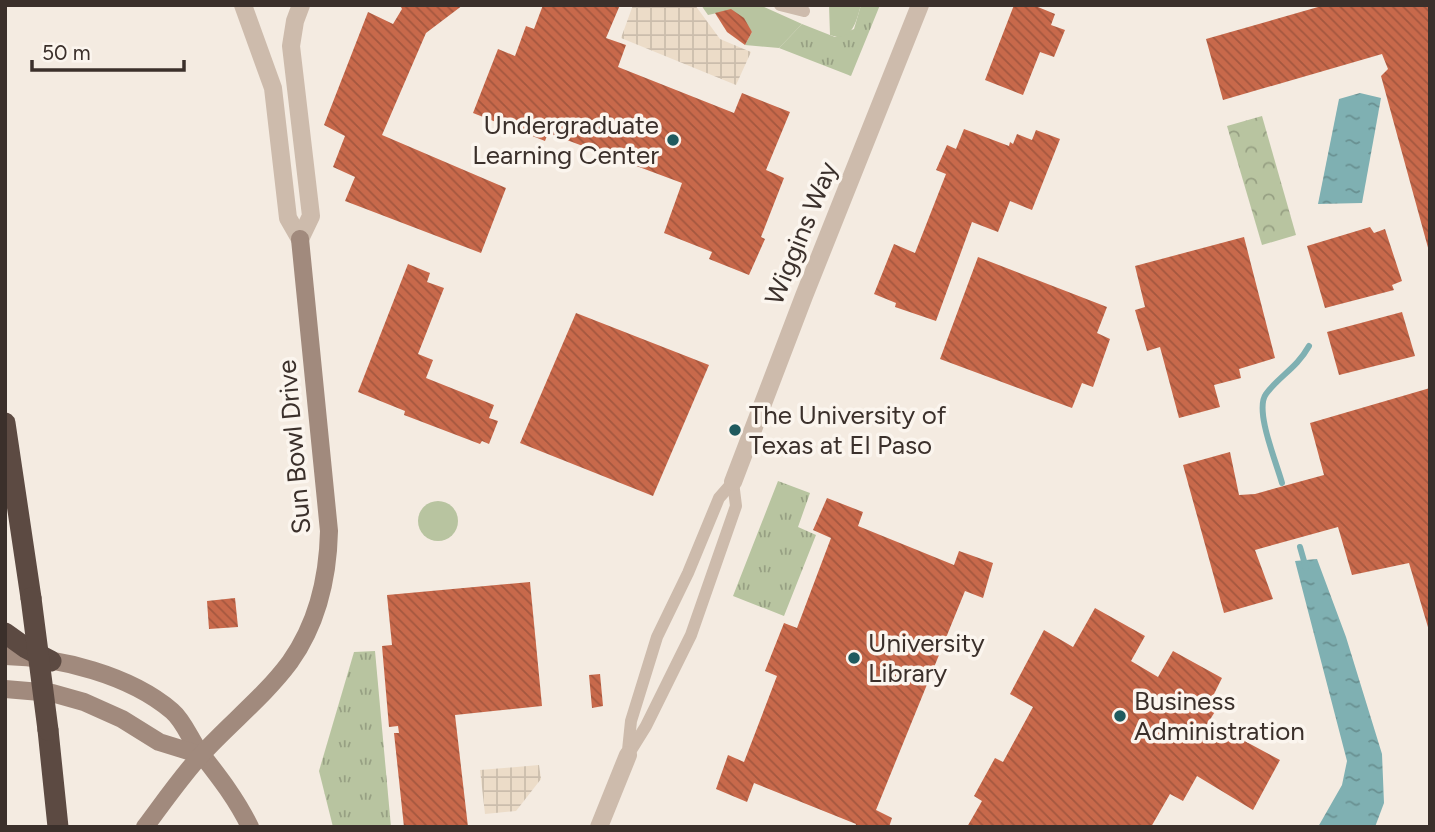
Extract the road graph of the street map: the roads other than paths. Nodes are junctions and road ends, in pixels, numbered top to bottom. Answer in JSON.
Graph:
{"nodes":[{"id":1,"x":243,"y":5,"type":"edge"},
{"id":2,"x":301,"y":5,"type":"edge"},
{"id":3,"x":780,"y":5,"type":"edge"},
{"id":4,"x":920,"y":5,"type":"edge"},
{"id":5,"x":804,"y":11,"type":"dead end"},
{"id":6,"x":300,"y":239,"type":"junction"},
{"id":7,"x":5,"y":423,"type":"edge"},
{"id":8,"x":733,"y":482,"type":"junction"},
{"id":9,"x":5,"y":633,"type":"edge"},
{"id":10,"x":5,"y":656,"type":"edge"},
{"id":11,"x":51,"y":661,"type":"junction"},
{"id":12,"x":5,"y":689,"type":"edge"},
{"id":13,"x":201,"y":755,"type":"junction"},
{"id":14,"x":628,"y":755,"type":"junction"},
{"id":15,"x":58,"y":827,"type":"edge"},
{"id":16,"x":145,"y":827,"type":"edge"},
{"id":17,"x":250,"y":827,"type":"edge"},
{"id":18,"x":599,"y":827,"type":"edge"}],
"edges":[{"from":1,"to":6,"type":"street"},
{"from":2,"to":6,"type":"street","name":"Sun Bowl Drive"},
{"from":3,"to":5,"type":"lane"},
{"from":4,"to":8,"type":"street","name":"Wiggins Way"},
{"from":6,"to":13,"type":"street","name":"Sun Bowl Drive"},
{"from":7,"to":15,"type":"highway","bridge":true},
{"from":8,"to":14,"type":"lane","name":"Wiggins Way"},
{"from":8,"to":14,"type":"lane","name":"Wiggins Way"},
{"from":9,"to":11,"type":"highway"},
{"from":10,"to":11,"type":"street"},
{"from":11,"to":13,"type":"street"},
{"from":12,"to":13,"type":"street"},
{"from":13,"to":16,"type":"street","name":"Sun Bowl Drive"},
{"from":13,"to":17,"type":"street"},
{"from":14,"to":18,"type":"street","name":"Wiggins Way"}]}
